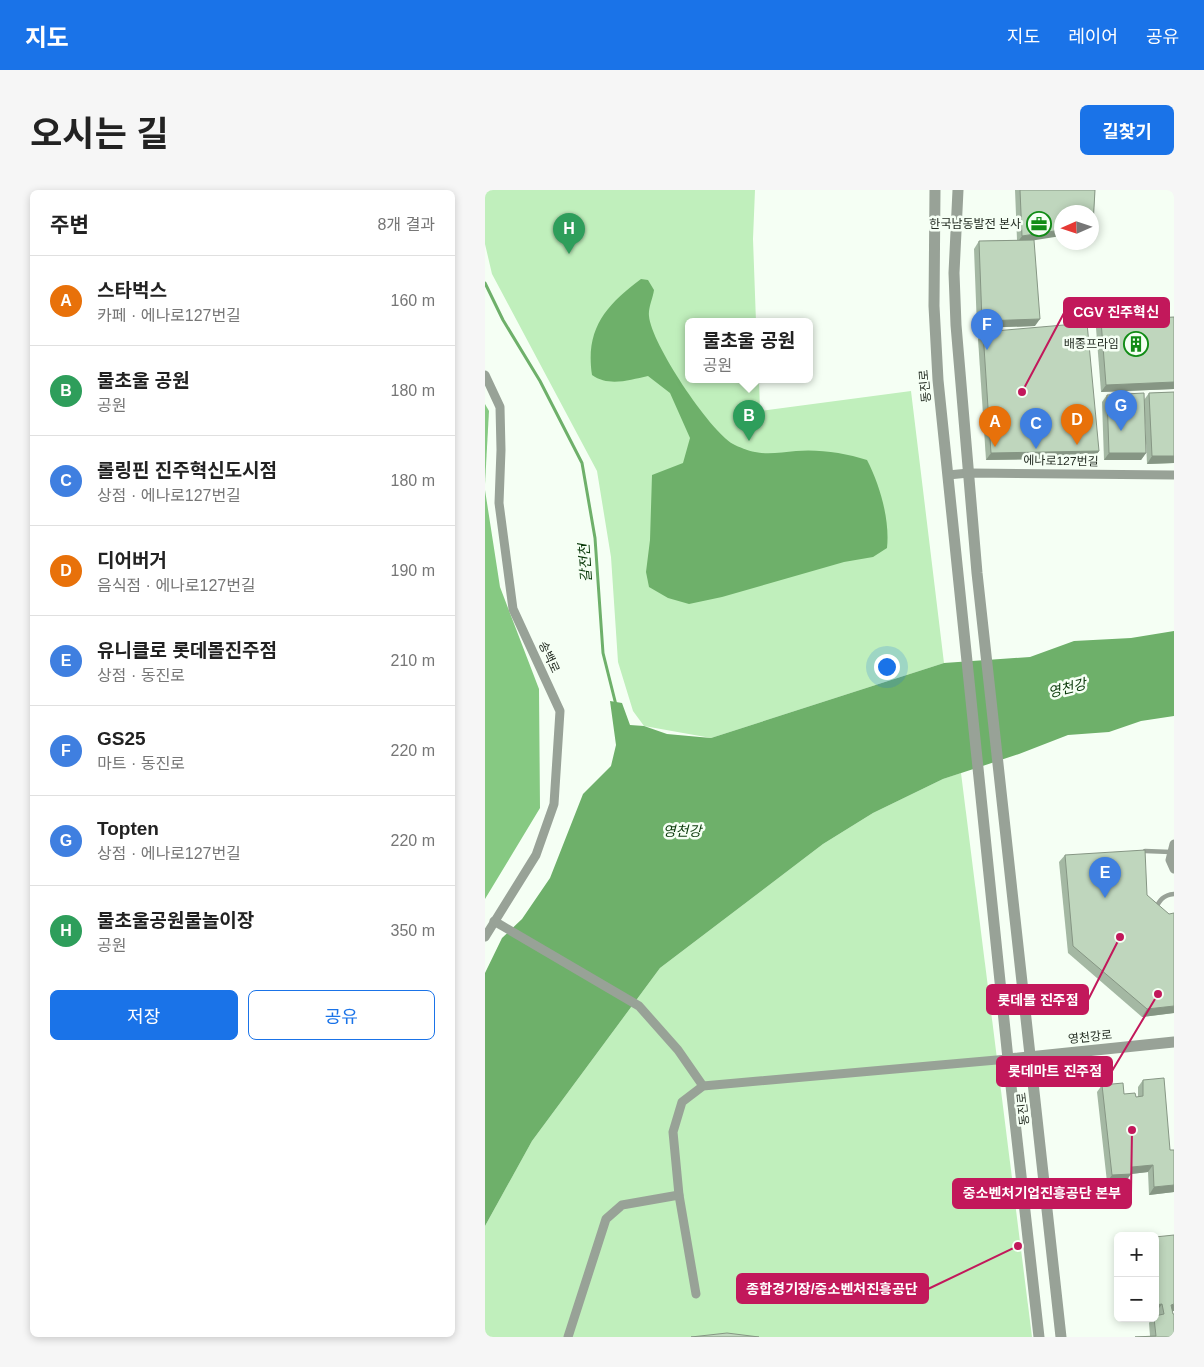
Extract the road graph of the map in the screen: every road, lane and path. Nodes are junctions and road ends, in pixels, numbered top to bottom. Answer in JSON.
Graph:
{"nodes":[{"id":1,"x":935,"y":190,"type":"edge"},
{"id":2,"x":957,"y":190,"type":"edge"},
{"id":3,"x":485,"y":375,"type":"edge"},
{"id":4,"x":969,"y":473,"type":"junction"},
{"id":5,"x":948,"y":475,"type":"junction"},
{"id":6,"x":1174,"y":475,"type":"edge"},
{"id":7,"x":1172,"y":848,"type":"edge"},
{"id":8,"x":1145,"y":851,"type":"edge"},
{"id":9,"x":1174,"y":869,"type":"edge"},
{"id":10,"x":1174,"y":893,"type":"edge"},
{"id":11,"x":1153,"y":912,"type":"edge"},
{"id":12,"x":493,"y":921,"type":"junction"},
{"id":13,"x":485,"y":937,"type":"edge"},
{"id":14,"x":1174,"y":1042,"type":"edge"},
{"id":15,"x":1031,"y":1057,"type":"junction"},
{"id":16,"x":1008,"y":1059,"type":"junction"},
{"id":17,"x":703,"y":1086,"type":"junction"},
{"id":18,"x":679,"y":1195,"type":"junction"},
{"id":19,"x":696,"y":1294,"type":"dead end"},
{"id":20,"x":568,"y":1337,"type":"edge"},
{"id":21,"x":1039,"y":1337,"type":"edge"},
{"id":22,"x":1061,"y":1337,"type":"edge"}],
"edges":[{"from":1,"to":5,"type":"street","name":"동진로"},
{"from":2,"to":4,"type":"street"},
{"from":3,"to":12,"type":"street","name":"송백로"},
{"from":4,"to":5,"type":"street","name":"에나로127번길"},
{"from":4,"to":6,"type":"street","name":"에나로127번길"},
{"from":4,"to":15,"type":"street","name":"동진로"},
{"from":5,"to":16,"type":"street","name":"동진로"},
{"from":7,"to":8,"type":"lane"},
{"from":7,"to":9,"type":"street"},
{"from":10,"to":11,"type":"lane"},
{"from":12,"to":13,"type":"street","name":"송백로"},
{"from":12,"to":17,"type":"street"},
{"from":14,"to":15,"type":"street","name":"영천강로"},
{"from":15,"to":16,"type":"street","name":"영천강로"},
{"from":15,"to":22,"type":"street","name":"동진로"},
{"from":16,"to":17,"type":"street"},
{"from":16,"to":21,"type":"street","name":"동진로"},
{"from":17,"to":18,"type":"street"},
{"from":18,"to":19,"type":"street"},
{"from":18,"to":20,"type":"street"}]}
